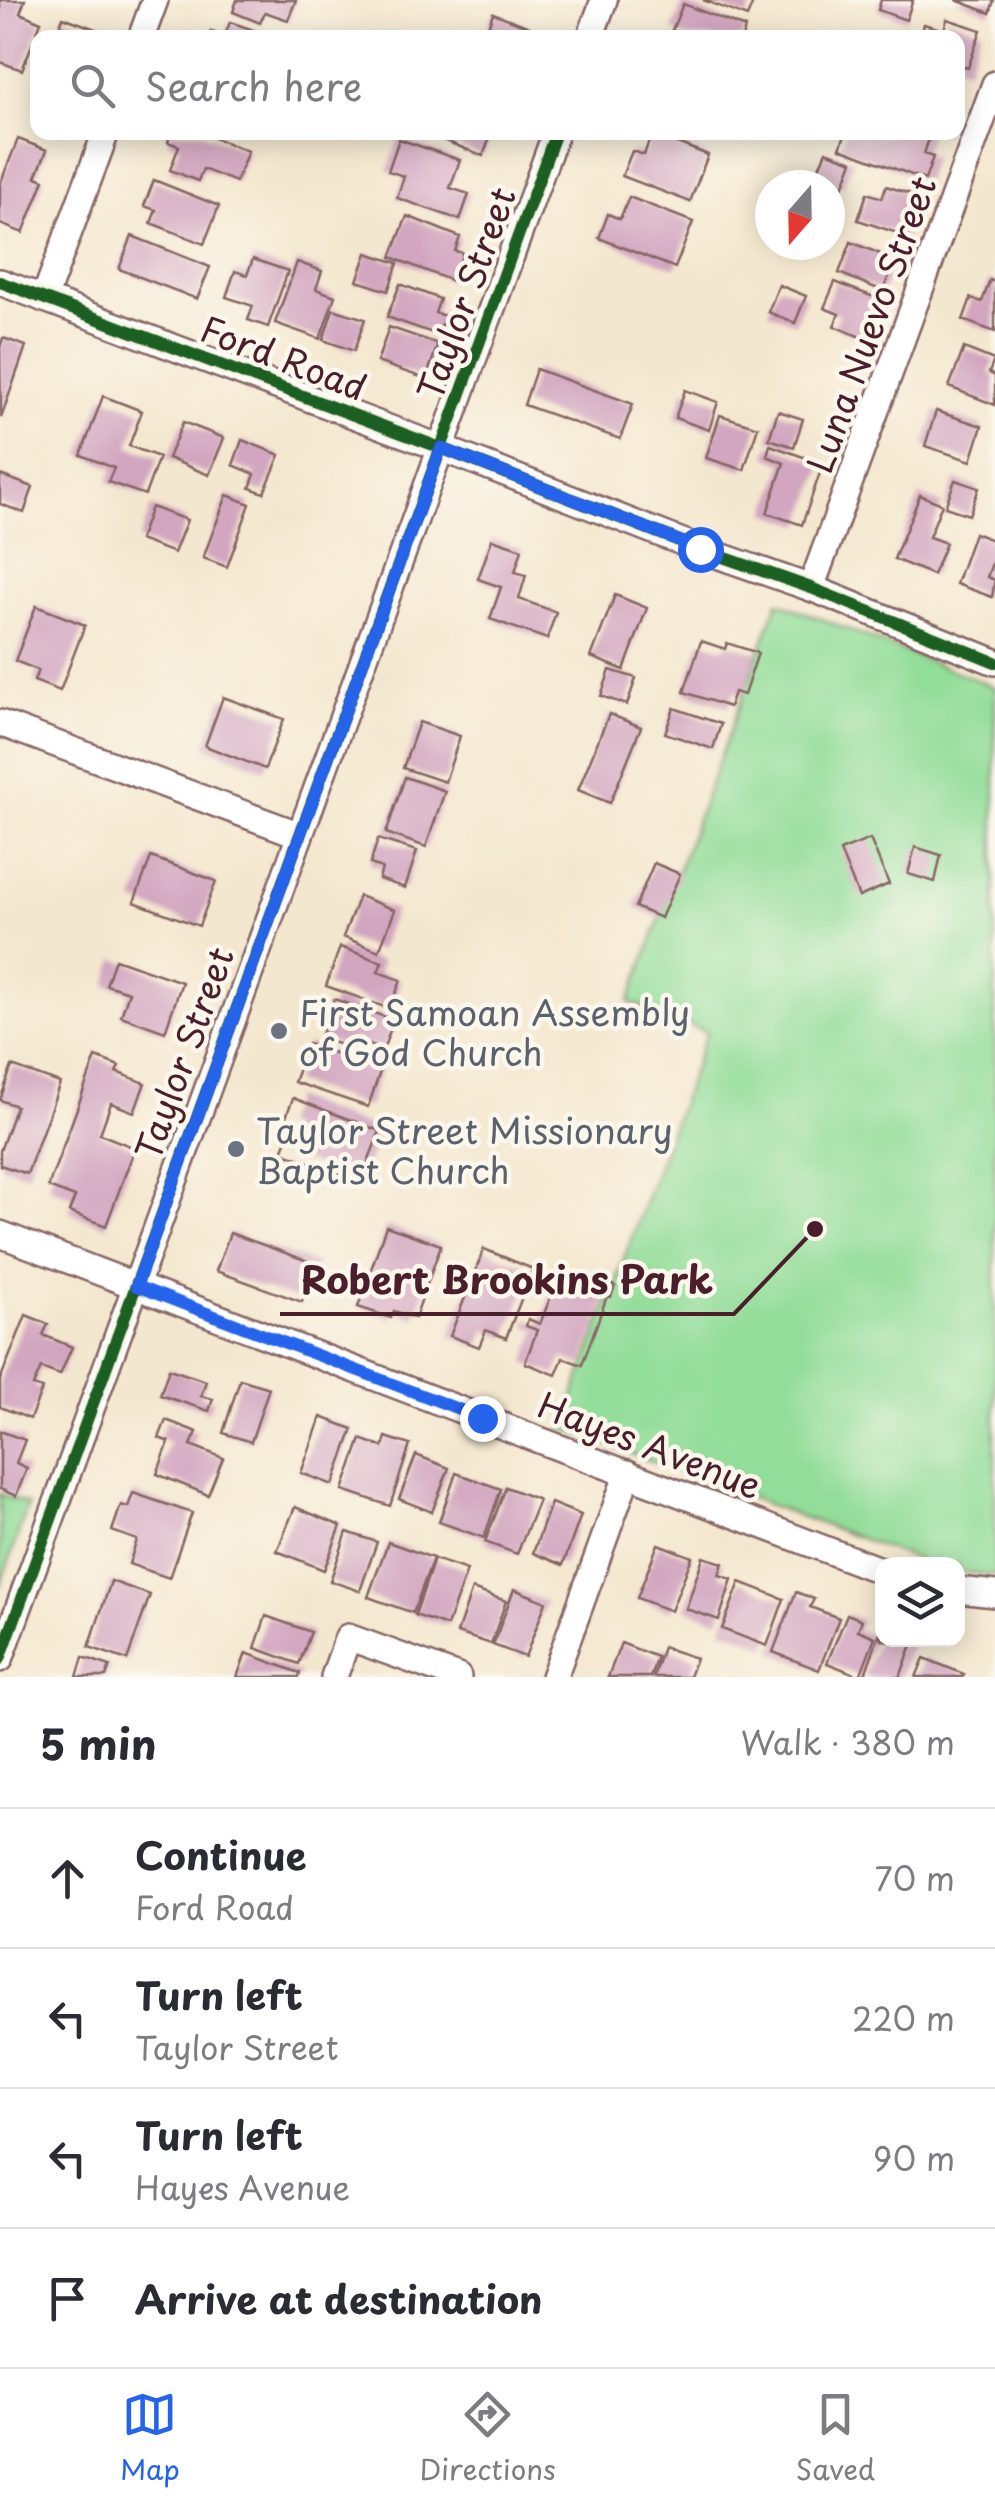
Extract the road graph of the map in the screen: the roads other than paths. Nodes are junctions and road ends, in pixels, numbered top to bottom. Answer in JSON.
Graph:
{"nodes":[{"id":1,"x":154,"y":0,"type":"edge"},
{"id":2,"x":604,"y":0,"type":"edge"},
{"id":3,"x":144,"y":30,"type":"edge"},
{"id":4,"x":593,"y":30,"type":"edge"},
{"id":5,"x":995,"y":84,"type":"edge"},
{"id":6,"x":103,"y":140,"type":"edge"},
{"id":7,"x":553,"y":140,"type":"edge"},
{"id":8,"x":0,"y":282,"type":"edge"},
{"id":9,"x":44,"y":299,"type":"junction"},
{"id":10,"x":441,"y":448,"type":"junction"},
{"id":11,"x":811,"y":588,"type":"junction"},
{"id":12,"x":995,"y":662,"type":"edge"},
{"id":13,"x":0,"y":723,"type":"edge"},
{"id":14,"x":300,"y":835,"type":"junction"},
{"id":15,"x":0,"y":1234,"type":"edge"},
{"id":16,"x":136,"y":1286,"type":"junction"},
{"id":17,"x":628,"y":1473,"type":"junction"},
{"id":18,"x":875,"y":1568,"type":"edge"},
{"id":19,"x":965,"y":1591,"type":"edge"},
{"id":20,"x":995,"y":1594,"type":"edge"},
{"id":21,"x":0,"y":1659,"type":"edge"},
{"id":22,"x":334,"y":1677,"type":"edge"},
{"id":23,"x":458,"y":1677,"type":"edge"},
{"id":24,"x":554,"y":1677,"type":"edge"}],
"edges":[{"from":1,"to":3,"type":"street"},
{"from":2,"to":4,"type":"street"},
{"from":5,"to":11,"type":"street","name":"Luna Nuevo Street"},
{"from":6,"to":9,"type":"street"},
{"from":7,"to":10,"type":"street","name":"Taylor Street"},
{"from":8,"to":9,"type":"street","name":"Ford Road"},
{"from":9,"to":10,"type":"street","name":"Ford Road"},
{"from":10,"to":11,"type":"street","name":"Ford Road"},
{"from":10,"to":14,"type":"street","name":"Taylor Street"},
{"from":11,"to":12,"type":"street","name":"Ford Road"},
{"from":13,"to":14,"type":"street"},
{"from":14,"to":16,"type":"street","name":"Taylor Street"},
{"from":15,"to":16,"type":"street","name":"Hayes Avenue"},
{"from":16,"to":17,"type":"street","name":"Hayes Avenue"},
{"from":16,"to":21,"type":"street","name":"Taylor Street"},
{"from":17,"to":18,"type":"street","name":"Hayes Avenue"},
{"from":17,"to":24,"type":"street"},
{"from":19,"to":20,"type":"street"},
{"from":22,"to":23,"type":"street"}]}
